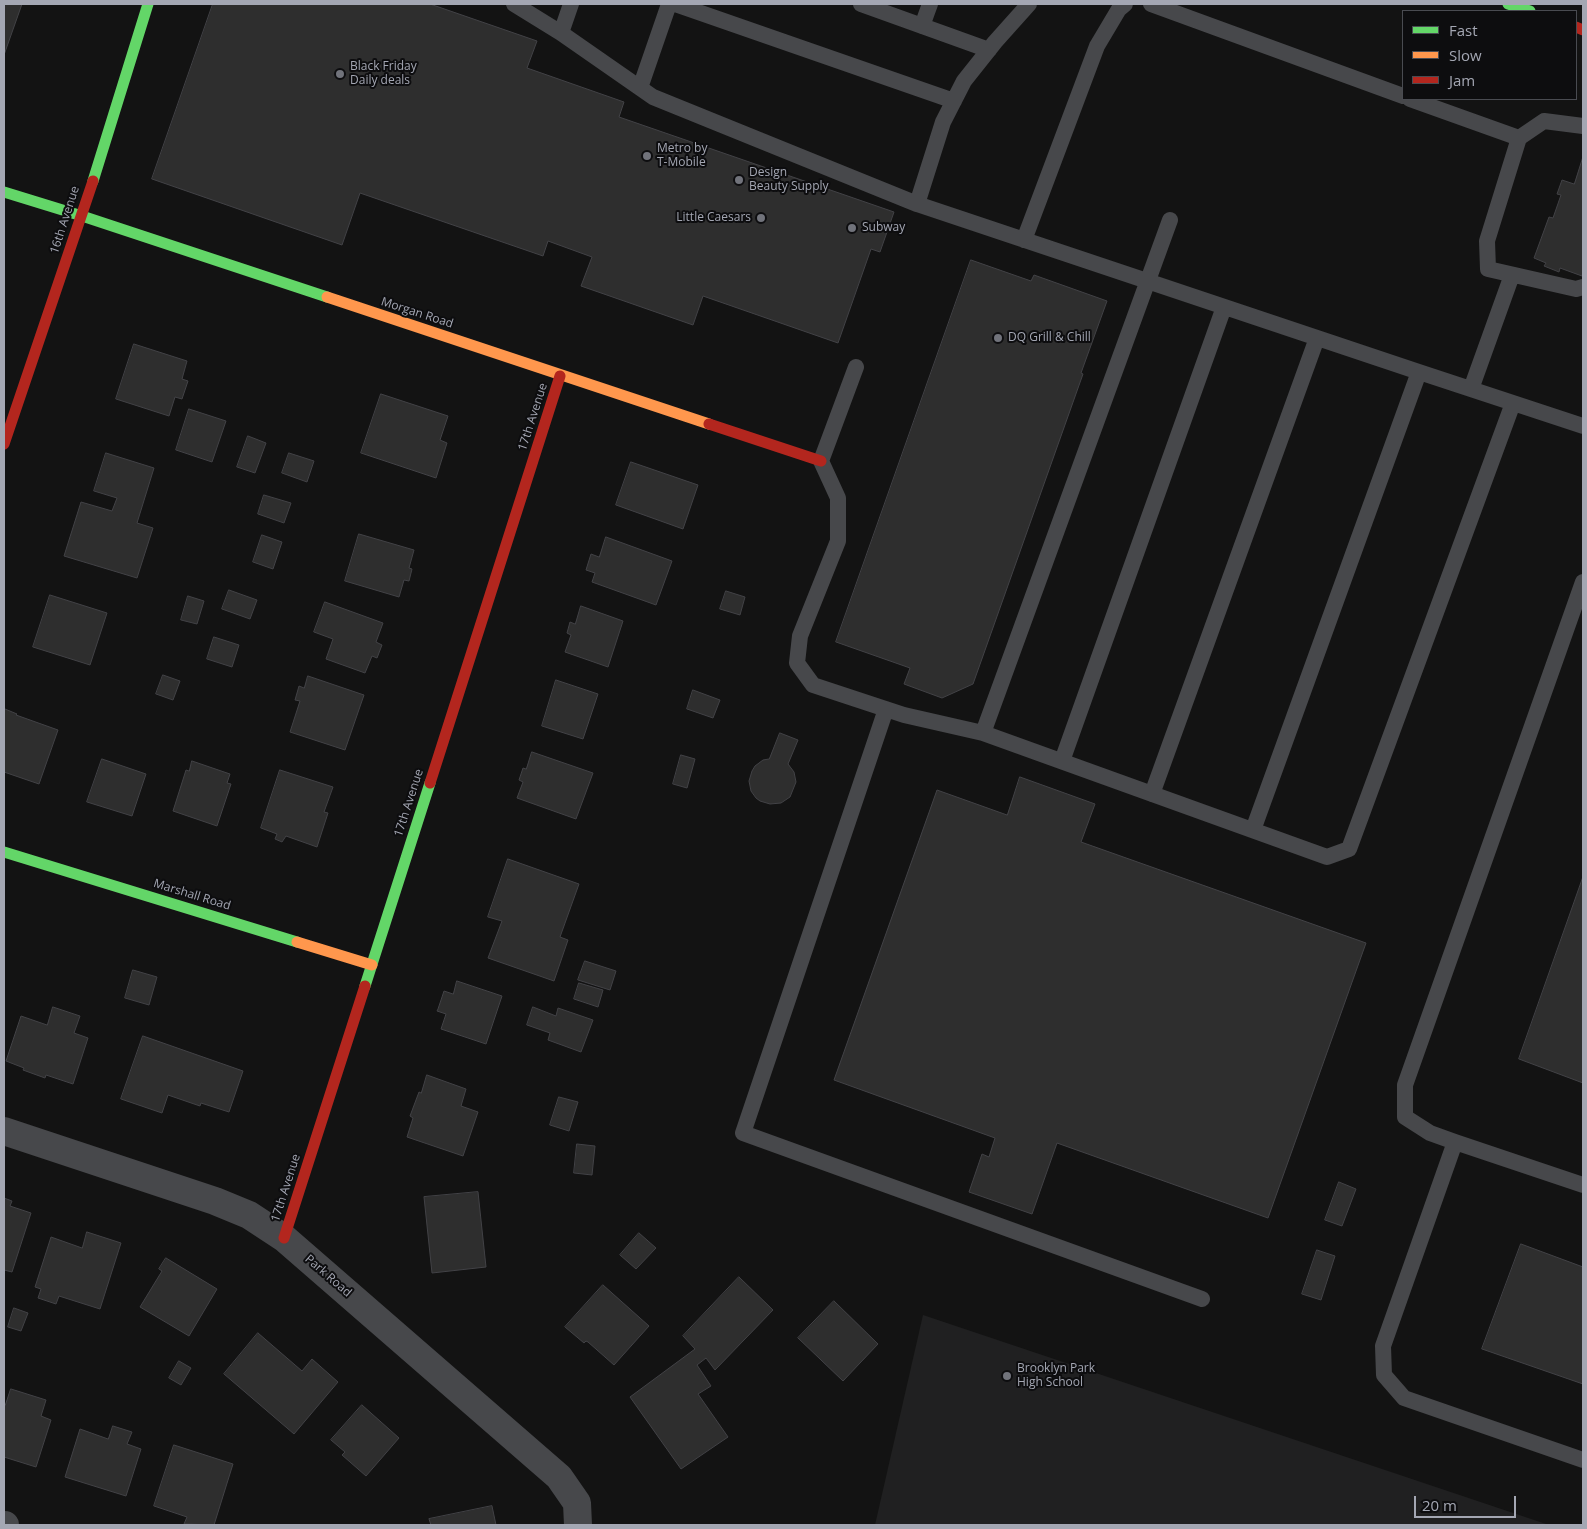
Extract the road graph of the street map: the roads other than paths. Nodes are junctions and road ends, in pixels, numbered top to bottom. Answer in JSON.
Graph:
{"nodes":[{"id":1,"x":148,"y":4,"type":"edge"},
{"id":2,"x":514,"y":4,"type":"edge"},
{"id":3,"x":571,"y":4,"type":"edge"},
{"id":4,"x":669,"y":4,"type":"edge"},
{"id":5,"x":675,"y":4,"type":"edge"},
{"id":6,"x":861,"y":4,"type":"edge"},
{"id":7,"x":930,"y":4,"type":"edge"},
{"id":8,"x":1029,"y":4,"type":"edge"},
{"id":9,"x":1125,"y":4,"type":"edge"},
{"id":10,"x":1151,"y":4,"type":"edge"},
{"id":11,"x":1508,"y":4,"type":"edge"},
{"id":12,"x":1527,"y":10,"type":"edge"},
{"id":13,"x":922,"y":26,"type":"junction"},
{"id":14,"x":561,"y":33,"type":"junction"},
{"id":15,"x":989,"y":50,"type":"junction"},
{"id":16,"x":640,"y":88,"type":"junction"},
{"id":17,"x":1402,"y":96,"type":"edge"},
{"id":18,"x":1413,"y":100,"type":"edge"},
{"id":19,"x":954,"y":101,"type":"junction"},
{"id":20,"x":1583,"y":126,"type":"edge"},
{"id":21,"x":1519,"y":138,"type":"junction"},
{"id":22,"x":4,"y":192,"type":"edge"},
{"id":23,"x":917,"y":204,"type":"junction"},
{"id":24,"x":82,"y":216,"type":"junction"},
{"id":25,"x":1170,"y":220,"type":"dead end"},
{"id":26,"x":1024,"y":240,"type":"junction"},
{"id":27,"x":1512,"y":275,"type":"junction"},
{"id":28,"x":1147,"y":281,"type":"junction"},
{"id":29,"x":1583,"y":287,"type":"edge"},
{"id":30,"x":1224,"y":307,"type":"junction"},
{"id":31,"x":1317,"y":338,"type":"junction"},
{"id":32,"x":856,"y":367,"type":"dead end"},
{"id":33,"x":1419,"y":372,"type":"junction"},
{"id":34,"x":560,"y":376,"type":"junction"},
{"id":35,"x":1471,"y":389,"type":"junction"},
{"id":36,"x":1513,"y":403,"type":"junction"},
{"id":37,"x":1583,"y":426,"type":"edge"},
{"id":38,"x":4,"y":444,"type":"edge"},
{"id":39,"x":821,"y":462,"type":"junction"},
{"id":40,"x":1583,"y":582,"type":"edge"},
{"id":41,"x":886,"y":709,"type":"junction"},
{"id":42,"x":983,"y":733,"type":"junction"},
{"id":43,"x":1062,"y":761,"type":"junction"},
{"id":44,"x":1152,"y":794,"type":"junction"},
{"id":45,"x":1252,"y":830,"type":"junction"},
{"id":46,"x":4,"y":852,"type":"edge"},
{"id":47,"x":372,"y":965,"type":"junction"},
{"id":48,"x":4,"y":1131,"type":"edge"},
{"id":49,"x":1455,"y":1142,"type":"junction"},
{"id":50,"x":1583,"y":1185,"type":"edge"},
{"id":51,"x":284,"y":1238,"type":"junction"},
{"id":52,"x":1202,"y":1300,"type":"dead end"},
{"id":53,"x":1583,"y":1460,"type":"edge"},
{"id":54,"x":578,"y":1525,"type":"edge"}],
"edges":[{"from":1,"to":24,"type":"street","name":"16th Avenue"},
{"from":2,"to":14,"type":"lane"},
{"from":3,"to":14,"type":"lane"},
{"from":4,"to":16,"type":"lane"},
{"from":5,"to":19,"type":"lane"},
{"from":6,"to":13,"type":"lane"},
{"from":7,"to":13,"type":"lane"},
{"from":8,"to":15,"type":"lane"},
{"from":9,"to":26,"type":"lane"},
{"from":10,"to":17,"type":"lane"},
{"from":11,"to":12,"type":"street"},
{"from":13,"to":15,"type":"lane"},
{"from":14,"to":16,"type":"lane"},
{"from":15,"to":19,"type":"lane"},
{"from":16,"to":23,"type":"lane"},
{"from":18,"to":21,"type":"lane"},
{"from":19,"to":23,"type":"lane"},
{"from":20,"to":21,"type":"lane"},
{"from":21,"to":27,"type":"lane"},
{"from":22,"to":24,"type":"street","name":"Morgan Road"},
{"from":23,"to":26,"type":"lane"},
{"from":24,"to":34,"type":"street","name":"Morgan Road"},
{"from":24,"to":38,"type":"street","name":"16th Avenue"},
{"from":25,"to":28,"type":"lane"},
{"from":26,"to":28,"type":"lane"},
{"from":27,"to":29,"type":"lane"},
{"from":27,"to":35,"type":"lane"},
{"from":28,"to":30,"type":"lane"},
{"from":28,"to":42,"type":"lane"},
{"from":30,"to":31,"type":"lane"},
{"from":30,"to":43,"type":"lane"},
{"from":31,"to":33,"type":"lane"},
{"from":31,"to":44,"type":"lane"},
{"from":32,"to":39,"type":"lane"},
{"from":33,"to":35,"type":"lane"},
{"from":33,"to":45,"type":"lane"},
{"from":34,"to":39,"type":"street","name":"Morgan Road"},
{"from":34,"to":47,"type":"street","name":"17th Avenue"},
{"from":35,"to":36,"type":"lane"},
{"from":36,"to":37,"type":"lane"},
{"from":36,"to":45,"type":"lane"},
{"from":39,"to":41,"type":"lane"},
{"from":40,"to":49,"type":"lane"},
{"from":41,"to":42,"type":"lane"},
{"from":41,"to":52,"type":"lane"},
{"from":42,"to":43,"type":"lane"},
{"from":43,"to":44,"type":"lane"},
{"from":44,"to":45,"type":"lane"},
{"from":46,"to":47,"type":"street","name":"Marshall Road"},
{"from":47,"to":51,"type":"street","name":"17th Avenue"},
{"from":48,"to":51,"type":"street","name":"Park Road"},
{"from":49,"to":50,"type":"lane"},
{"from":49,"to":53,"type":"lane"},
{"from":51,"to":54,"type":"street","name":"Park Road"}]}
